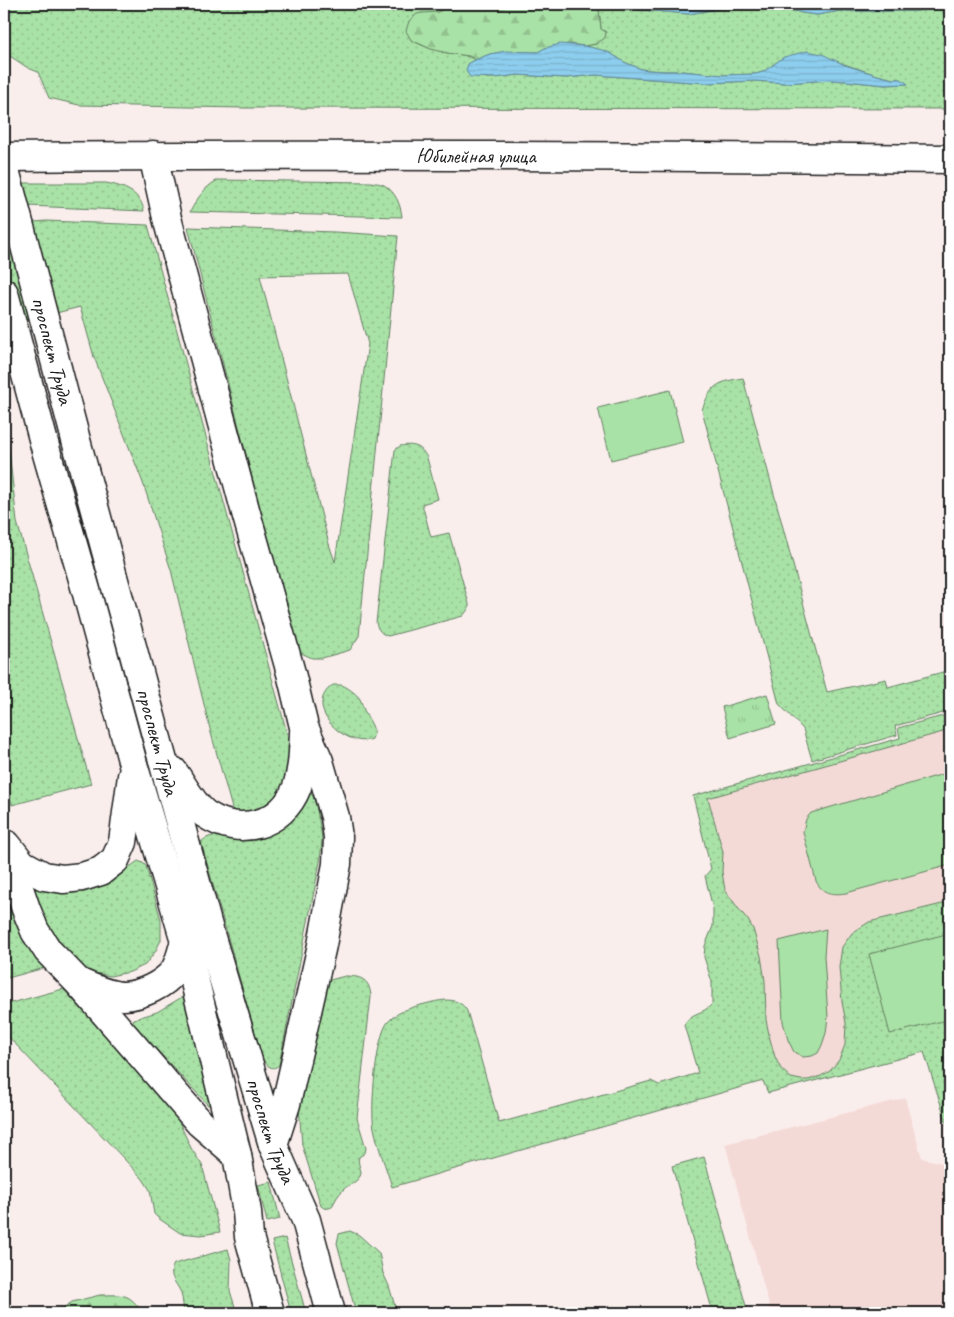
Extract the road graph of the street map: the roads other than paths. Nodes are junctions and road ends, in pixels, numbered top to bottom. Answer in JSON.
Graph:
{"nodes":[{"id":1,"x":152,"y":155,"type":"junction"},
{"id":2,"x":4,"y":157,"type":"edge"},
{"id":3,"x":950,"y":159,"type":"edge"},
{"id":4,"x":4,"y":166,"type":"edge"},
{"id":5,"x":4,"y":293,"type":"edge"},
{"id":6,"x":304,"y":727,"type":"junction"},
{"id":7,"x":162,"y":756,"type":"junction"},
{"id":8,"x":134,"y":764,"type":"junction"},
{"id":9,"x":4,"y":842,"type":"edge"},
{"id":10,"x":185,"y":941,"type":"junction"},
{"id":11,"x":79,"y":983,"type":"junction"},
{"id":12,"x":272,"y":1145,"type":"junction"},
{"id":13,"x":237,"y":1155,"type":"junction"},
{"id":14,"x":270,"y":1313,"type":"edge"},
{"id":15,"x":331,"y":1313,"type":"edge"}],
"edges":[{"from":1,"to":2,"type":"main road","name":"Юбилейная улица"},
{"from":1,"to":3,"type":"main road","name":"Юбилейная улица"},
{"from":1,"to":6,"type":"main road"},
{"from":4,"to":7,"type":"main road","name":"проспект Труда"},
{"from":5,"to":8,"type":"main road","name":"проспект Труда"},
{"from":6,"to":7,"type":"main road"},
{"from":6,"to":12,"type":"main road"},
{"from":7,"to":12,"type":"main road","name":"проспект Труда"},
{"from":8,"to":9,"type":"main road"},
{"from":8,"to":10,"type":"main road","name":"проспект Труда"},
{"from":9,"to":11,"type":"main road"},
{"from":10,"to":11,"type":"main road"},
{"from":10,"to":13,"type":"main road","name":"проспект Труда"},
{"from":11,"to":13,"type":"main road"},
{"from":12,"to":13,"type":"main road"},
{"from":12,"to":15,"type":"main road","name":"проспект Труда"},
{"from":13,"to":14,"type":"main road","name":"проспект Труда"}]}
